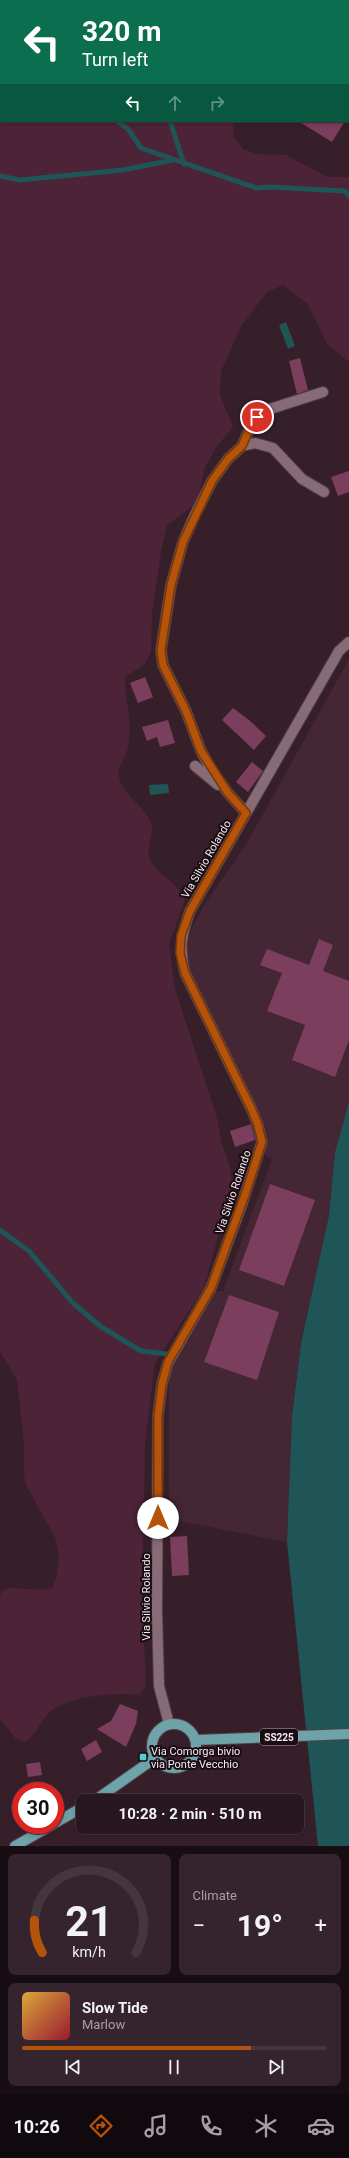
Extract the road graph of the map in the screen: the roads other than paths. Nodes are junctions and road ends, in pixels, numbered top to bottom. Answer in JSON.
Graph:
{"nodes":[{"id":1,"x":323,"y":392,"type":"dead end"},
{"id":2,"x":242,"y":446,"type":"junction"},
{"id":3,"x":324,"y":492,"type":"dead end"},
{"id":4,"x":349,"y":642,"type":"edge"},
{"id":5,"x":195,"y":766,"type":"dead end"},
{"id":6,"x":228,"y":793,"type":"junction"},
{"id":7,"x":246,"y":813,"type":"junction"},
{"id":8,"x":169,"y":1724,"type":"junction"},
{"id":9,"x":349,"y":1734,"type":"edge"},
{"id":10,"x":196,"y":1740,"type":"junction"},
{"id":11,"x":155,"y":1758,"type":"junction"},
{"id":12,"x":104,"y":1794,"type":"edge"},
{"id":13,"x":76,"y":1811,"type":"edge"},
{"id":14,"x":64,"y":1818,"type":"edge"},
{"id":15,"x":36,"y":1834,"type":"edge"},
{"id":16,"x":15,"y":1846,"type":"edge"}],
"edges":[{"from":1,"to":2,"type":"street"},
{"from":2,"to":3,"type":"street"},
{"from":2,"to":6,"type":"street"},
{"from":4,"to":7,"type":"street","name":"Via Silvio Rolando"},
{"from":5,"to":6,"type":"street"},
{"from":6,"to":7,"type":"street"},
{"from":7,"to":8,"type":"street","name":"Via Silvio Rolando"},
{"from":8,"to":10,"type":"main road"},
{"from":8,"to":11,"type":"main road"},
{"from":9,"to":10,"type":"main road","number":"SS225"},
{"from":10,"to":11,"type":"main road"},
{"from":11,"to":12,"type":"main road"},
{"from":13,"to":14,"type":"main road"},
{"from":15,"to":16,"type":"main road"}]}
